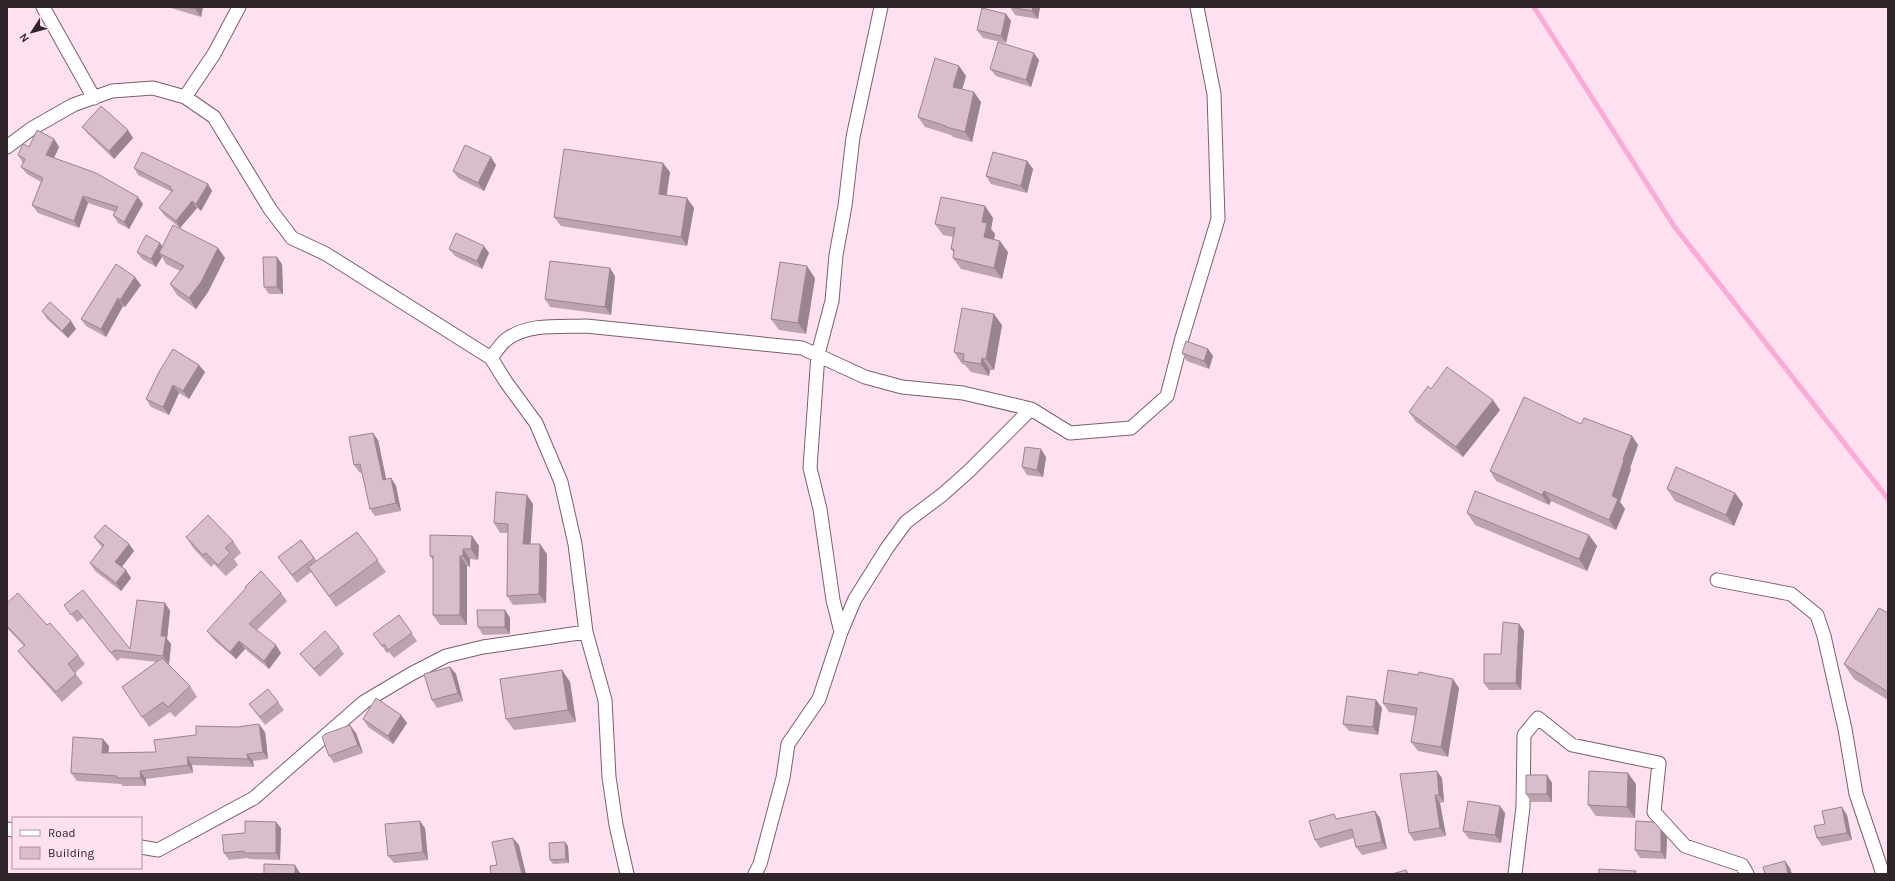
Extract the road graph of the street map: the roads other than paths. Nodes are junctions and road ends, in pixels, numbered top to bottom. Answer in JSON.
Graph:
{"nodes":[{"id":1,"x":43,"y":7,"type":"edge"},
{"id":2,"x":239,"y":7,"type":"edge"},
{"id":3,"x":881,"y":7,"type":"edge"},
{"id":4,"x":1197,"y":7,"type":"edge"},
{"id":5,"x":185,"y":97,"type":"junction"},
{"id":6,"x":94,"y":98,"type":"junction"},
{"id":7,"x":7,"y":147,"type":"edge"},
{"id":8,"x":818,"y":354,"type":"junction"},
{"id":9,"x":491,"y":358,"type":"junction"},
{"id":10,"x":1031,"y":409,"type":"junction"},
{"id":11,"x":1716,"y":580,"type":"dead end"},
{"id":12,"x":586,"y":632,"type":"junction"},
{"id":13,"x":841,"y":632,"type":"junction"},
{"id":14,"x":142,"y":847,"type":"edge"},
{"id":15,"x":627,"y":874,"type":"edge"},
{"id":16,"x":755,"y":874,"type":"edge"},
{"id":17,"x":1515,"y":874,"type":"edge"},
{"id":18,"x":1747,"y":874,"type":"edge"},
{"id":19,"x":1883,"y":874,"type":"edge"}],
"edges":[{"from":1,"to":6,"type":"street"},
{"from":2,"to":5,"type":"street"},
{"from":3,"to":8,"type":"street"},
{"from":4,"to":10,"type":"street"},
{"from":5,"to":6,"type":"street"},
{"from":5,"to":9,"type":"street"},
{"from":6,"to":7,"type":"street"},
{"from":8,"to":9,"type":"street"},
{"from":8,"to":10,"type":"street"},
{"from":8,"to":13,"type":"street"},
{"from":9,"to":12,"type":"street"},
{"from":10,"to":13,"type":"street"},
{"from":11,"to":19,"type":"street"},
{"from":12,"to":14,"type":"street"},
{"from":12,"to":15,"type":"street"},
{"from":13,"to":16,"type":"street"},
{"from":17,"to":18,"type":"street"}]}
